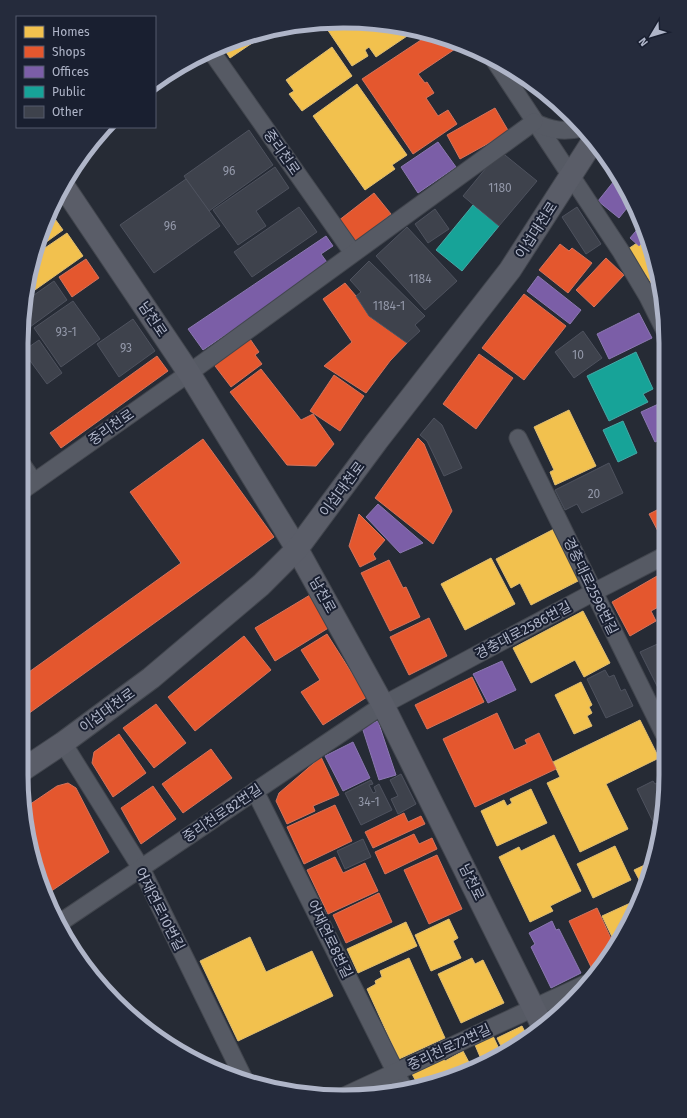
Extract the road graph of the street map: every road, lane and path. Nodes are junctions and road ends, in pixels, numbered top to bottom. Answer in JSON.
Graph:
{"nodes":[{"id":1,"x":215,"y":56,"type":"edge"},
{"id":2,"x":501,"y":70,"type":"edge"},
{"id":3,"x":534,"y":122,"type":"junction"},
{"id":4,"x":576,"y":130,"type":"edge"},
{"id":5,"x":590,"y":146,"type":"edge"},
{"id":6,"x":570,"y":176,"type":"junction"},
{"id":7,"x":67,"y":192,"type":"edge"},
{"id":8,"x":353,"y":253,"type":"junction"},
{"id":9,"x":657,"y":316,"type":"edge"},
{"id":10,"x":189,"y":373,"type":"junction"},
{"id":11,"x":518,"y":438,"type":"dead end"},
{"id":12,"x":28,"y":486,"type":"edge"},
{"id":13,"x":297,"y":549,"type":"junction"},
{"id":14,"x":659,"y":559,"type":"edge"},
{"id":15,"x":594,"y":592,"type":"junction"},
{"id":16,"x":383,"y":705,"type":"junction"},
{"id":17,"x":659,"y":724,"type":"edge"},
{"id":18,"x":63,"y":743,"type":"junction"},
{"id":19,"x":28,"y":766,"type":"edge"},
{"id":20,"x":255,"y":791,"type":"junction"},
{"id":21,"x":141,"y":868,"type":"junction"},
{"id":22,"x":64,"y":920,"type":"edge"},
{"id":23,"x":571,"y":993,"type":"edge"},
{"id":24,"x":538,"y":1016,"type":"edge"},
{"id":25,"x":396,"y":1072,"type":"junction"},
{"id":26,"x":241,"y":1073,"type":"edge"},
{"id":27,"x":402,"y":1084,"type":"edge"},
{"id":28,"x":359,"y":1089,"type":"edge"}],
"edges":[{"from":1,"to":8,"type":"street","name":"중리천로"},
{"from":2,"to":3,"type":"street"},
{"from":3,"to":4,"type":"street"},
{"from":3,"to":6,"type":"street"},
{"from":3,"to":8,"type":"street"},
{"from":5,"to":6,"type":"street","name":"이섭대천로"},
{"from":6,"to":9,"type":"street"},
{"from":6,"to":13,"type":"street","name":"이섭대천로"},
{"from":7,"to":10,"type":"street","name":"남천로"},
{"from":8,"to":10,"type":"street"},
{"from":10,"to":12,"type":"street","name":"중리천로"},
{"from":10,"to":13,"type":"street","name":"남천로"},
{"from":11,"to":15,"type":"street","name":"경충대로2598번길"},
{"from":13,"to":16,"type":"street","name":"남천로"},
{"from":13,"to":18,"type":"street","name":"이섭대천로"},
{"from":14,"to":15,"type":"street","name":"경충대로2586번길"},
{"from":15,"to":16,"type":"street","name":"경충대로2586번길"},
{"from":15,"to":17,"type":"street","name":"경충대로2598번길"},
{"from":16,"to":20,"type":"street","name":"중리천로82번길"},
{"from":16,"to":24,"type":"street","name":"남천로"},
{"from":18,"to":19,"type":"street","name":"이섭대천로"},
{"from":18,"to":21,"type":"street","name":"어재연로10번길"},
{"from":20,"to":21,"type":"street","name":"중리천로82번길"},
{"from":20,"to":25,"type":"street","name":"어재연로8번길"},
{"from":21,"to":22,"type":"street","name":"중리천로82번길"},
{"from":21,"to":26,"type":"street","name":"어재연로10번길"},
{"from":23,"to":24,"type":"street"},
{"from":24,"to":25,"type":"street","name":"중리천로72번길"},
{"from":25,"to":27,"type":"street","name":"어재연로8번길"},
{"from":25,"to":28,"type":"street","name":"중리천로72번길"}]}
